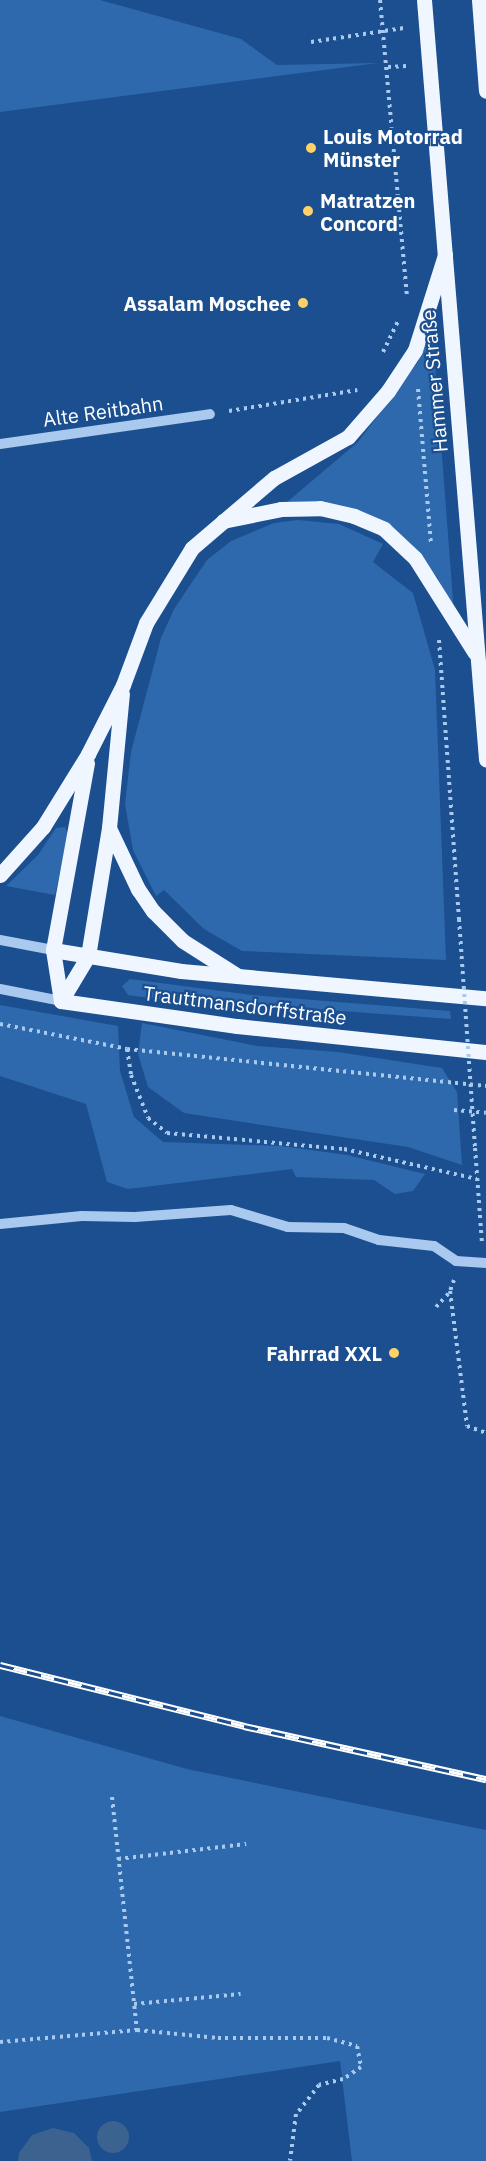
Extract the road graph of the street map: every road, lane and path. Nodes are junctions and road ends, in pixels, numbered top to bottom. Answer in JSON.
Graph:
{"nodes":[{"id":1,"x":380,"y":0,"type":"edge"},
{"id":2,"x":424,"y":0,"type":"edge"},
{"id":3,"x":479,"y":0,"type":"edge"},
{"id":4,"x":384,"y":31,"type":"junction"},
{"id":5,"x":311,"y":42,"type":"dead end"},
{"id":6,"x":486,"y":91,"type":"edge"},
{"id":7,"x":445,"y":255,"type":"junction"},
{"id":8,"x":407,"y":301,"type":"dead end"},
{"id":9,"x":402,"y":311,"type":"dead end"},
{"id":10,"x":379,"y":362,"type":"dead end"},
{"id":11,"x":361,"y":385,"type":"dead end"},
{"id":12,"x":210,"y":414,"type":"joint"},
{"id":13,"x":0,"y":444,"type":"edge"},
{"id":14,"x":220,"y":522,"type":"junction"},
{"id":15,"x":478,"y":657,"type":"junction"},
{"id":16,"x":123,"y":685,"type":"junction"},
{"id":17,"x":88,"y":754,"type":"junction"},
{"id":18,"x":486,"y":759,"type":"edge"},
{"id":19,"x":109,"y":828,"type":"junction"},
{"id":20,"x":0,"y":874,"type":"edge"},
{"id":21,"x":459,"y":919,"type":"dead end"},
{"id":22,"x":0,"y":940,"type":"edge"},
{"id":23,"x":53,"y":950,"type":"junction"},
{"id":24,"x":88,"y":956,"type":"junction"},
{"id":25,"x":240,"y":977,"type":"junction"},
{"id":26,"x":0,"y":988,"type":"edge"},
{"id":27,"x":486,"y":998,"type":"edge"},
{"id":28,"x":61,"y":1001,"type":"junction"},
{"id":29,"x":0,"y":1024,"type":"edge"},
{"id":30,"x":127,"y":1049,"type":"junction"},
{"id":31,"x":486,"y":1052,"type":"edge"},
{"id":32,"x":486,"y":1086,"type":"edge"},
{"id":33,"x":454,"y":1110,"type":"dead end"},
{"id":34,"x":486,"y":1113,"type":"edge"},
{"id":35,"x":477,"y":1179,"type":"junction"},
{"id":36,"x":0,"y":1224,"type":"edge"},
{"id":37,"x":485,"y":1263,"type":"edge"},
{"id":38,"x":468,"y":1264,"type":"junction"},
{"id":39,"x":450,"y":1292,"type":"junction"},
{"id":40,"x":436,"y":1307,"type":"dead end"},
{"id":41,"x":486,"y":1433,"type":"edge"},
{"id":42,"x":112,"y":1797,"type":"dead end"},
{"id":43,"x":246,"y":1844,"type":"dead end"},
{"id":44,"x":118,"y":1859,"type":"junction"},
{"id":45,"x":241,"y":1994,"type":"dead end"},
{"id":46,"x":134,"y":2004,"type":"junction"},
{"id":47,"x":137,"y":2030,"type":"junction"},
{"id":48,"x":0,"y":2042,"type":"edge"},
{"id":49,"x":290,"y":2161,"type":"edge"}],
"edges":[{"from":1,"to":4,"type":"path"},
{"from":2,"to":7,"type":"main road","name":"Hammer Straße"},
{"from":3,"to":6,"type":"main road"},
{"from":4,"to":5,"type":"path"},
{"from":4,"to":8,"type":"path"},
{"from":7,"to":14,"type":"main road"},
{"from":7,"to":15,"type":"main road","name":"Hammer Straße"},
{"from":9,"to":10,"type":"path"},
{"from":11,"to":12,"type":"path"},
{"from":12,"to":13,"type":"street","name":"Alte Reitbahn"},
{"from":14,"to":15,"type":"main road"},
{"from":14,"to":16,"type":"main road"},
{"from":15,"to":18,"type":"main road","name":"Hammer Straße"},
{"from":16,"to":17,"type":"main road"},
{"from":16,"to":19,"type":"main road"},
{"from":17,"to":20,"type":"main road"},
{"from":17,"to":23,"type":"main road"},
{"from":19,"to":24,"type":"main road"},
{"from":19,"to":25,"type":"main road"},
{"from":21,"to":35,"type":"path","bridge":true},
{"from":22,"to":23,"type":"street","name":"Trauttmansdorffstraße"},
{"from":23,"to":24,"type":"main road","name":"Trauttmansdorffstraße"},
{"from":23,"to":28,"type":"main road"},
{"from":24,"to":25,"type":"main road","name":"Trauttmansdorffstraße"},
{"from":24,"to":28,"type":"main road"},
{"from":25,"to":27,"type":"main road","name":"Trauttmansdorffstraße"},
{"from":26,"to":28,"type":"street","name":"Trauttmansdorffstraße"},
{"from":28,"to":31,"type":"main road","name":"Trauttmansdorffstraße"},
{"from":29,"to":30,"type":"path"},
{"from":30,"to":32,"type":"path"},
{"from":30,"to":35,"type":"path"},
{"from":33,"to":34,"type":"path"},
{"from":35,"to":37,"type":"path"},
{"from":36,"to":38,"type":"street"},
{"from":37,"to":38,"type":"street"},
{"from":38,"to":39,"type":"path"},
{"from":39,"to":40,"type":"path"},
{"from":39,"to":41,"type":"path"},
{"from":42,"to":44,"type":"path"},
{"from":43,"to":44,"type":"path"},
{"from":44,"to":46,"type":"path"},
{"from":45,"to":46,"type":"path"},
{"from":46,"to":47,"type":"path"},
{"from":47,"to":48,"type":"path"},
{"from":47,"to":49,"type":"path"}]}
